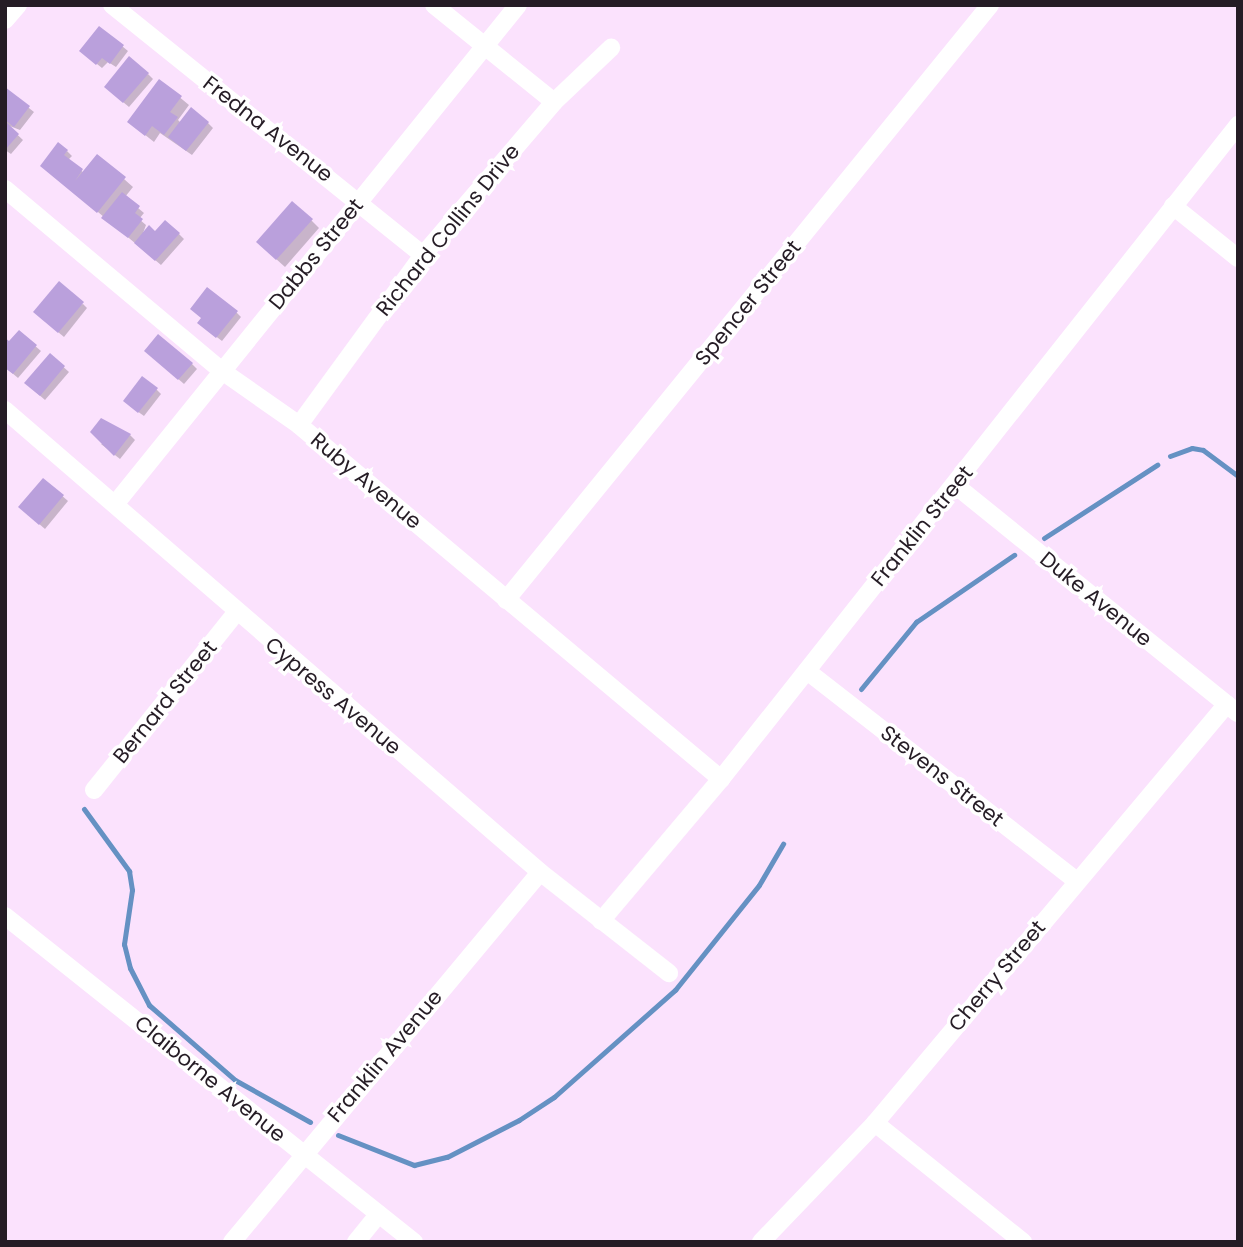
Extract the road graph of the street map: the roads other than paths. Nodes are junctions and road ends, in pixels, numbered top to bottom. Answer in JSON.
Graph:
{"nodes":[{"id":1,"x":18,"y":5,"type":"edge"},
{"id":2,"x":112,"y":5,"type":"edge"},
{"id":3,"x":434,"y":5,"type":"edge"},
{"id":4,"x":518,"y":5,"type":"edge"},
{"id":5,"x":990,"y":5,"type":"edge"},
{"id":6,"x":5,"y":20,"type":"edge"},
{"id":7,"x":485,"y":47,"type":"junction"},
{"id":8,"x":611,"y":48,"type":"dead end"},
{"id":9,"x":554,"y":102,"type":"junction"},
{"id":10,"x":1238,"y":125,"type":"edge"},
{"id":11,"x":5,"y":189,"type":"edge"},
{"id":12,"x":359,"y":201,"type":"junction"},
{"id":13,"x":1173,"y":206,"type":"junction"},
{"id":14,"x":423,"y":255,"type":"junction"},
{"id":15,"x":1238,"y":258,"type":"edge"},
{"id":16,"x":222,"y":371,"type":"junction"},
{"id":17,"x":5,"y":410,"type":"edge"},
{"id":18,"x":299,"y":425,"type":"junction"},
{"id":19,"x":955,"y":485,"type":"junction"},
{"id":20,"x":116,"y":503,"type":"junction"},
{"id":21,"x":506,"y":600,"type":"junction"},
{"id":22,"x":236,"y":614,"type":"junction"},
{"id":23,"x":807,"y":671,"type":"junction"},
{"id":24,"x":1232,"y":709,"type":"edge"},
{"id":25,"x":721,"y":779,"type":"junction"},
{"id":26,"x":94,"y":790,"type":"dead end"},
{"id":27,"x":540,"y":872,"type":"junction"},
{"id":28,"x":1077,"y":881,"type":"junction"},
{"id":29,"x":5,"y":916,"type":"edge"},
{"id":30,"x":601,"y":921,"type":"junction"},
{"id":31,"x":669,"y":973,"type":"dead end"},
{"id":32,"x":875,"y":1123,"type":"junction"},
{"id":33,"x":303,"y":1153,"type":"junction"},
{"id":34,"x":379,"y":1214,"type":"junction"},
{"id":35,"x":232,"y":1242,"type":"edge"},
{"id":36,"x":356,"y":1242,"type":"edge"},
{"id":37,"x":414,"y":1242,"type":"edge"},
{"id":38,"x":761,"y":1242,"type":"edge"},
{"id":39,"x":1023,"y":1242,"type":"edge"}],
"edges":[{"from":1,"to":6,"type":"street"},
{"from":2,"to":12,"type":"street","name":"Fredna Avenue"},
{"from":3,"to":7,"type":"street"},
{"from":4,"to":7,"type":"street","name":"Dabbs Street"},
{"from":5,"to":21,"type":"street","name":"Spencer Street"},
{"from":7,"to":9,"type":"street"},
{"from":7,"to":12,"type":"street","name":"Dabbs Street"},
{"from":8,"to":9,"type":"street","name":"Richard Collins Drive"},
{"from":9,"to":14,"type":"street","name":"Richard Collins Drive"},
{"from":10,"to":13,"type":"street","name":"Franklin Street"},
{"from":11,"to":16,"type":"street","name":"Ruby Avenue"},
{"from":12,"to":14,"type":"street","name":"Fredna Avenue"},
{"from":12,"to":16,"type":"street","name":"Dabbs Street"},
{"from":13,"to":15,"type":"street"},
{"from":13,"to":19,"type":"street","name":"Franklin Street"},
{"from":14,"to":18,"type":"street","name":"Richard Collins Drive"},
{"from":16,"to":18,"type":"street","name":"Ruby Avenue"},
{"from":16,"to":20,"type":"street","name":"Dabbs Street"},
{"from":17,"to":20,"type":"street","name":"Cypress Avenue"},
{"from":18,"to":21,"type":"street","name":"Ruby Avenue"},
{"from":19,"to":23,"type":"street","name":"Franklin Street"},
{"from":19,"to":24,"type":"street","name":"Duke Avenue"},
{"from":20,"to":22,"type":"street","name":"Cypress Avenue"},
{"from":21,"to":25,"type":"street","name":"Ruby Avenue"},
{"from":22,"to":26,"type":"street","name":"Bernard Street"},
{"from":22,"to":27,"type":"street","name":"Cypress Avenue"},
{"from":23,"to":25,"type":"street","name":"Franklin Street"},
{"from":23,"to":28,"type":"street","name":"Stevens Street"},
{"from":24,"to":28,"type":"street","name":"Cherry Street"},
{"from":25,"to":30,"type":"street","name":"Franklin Street"},
{"from":27,"to":30,"type":"street","name":"Cypress Avenue"},
{"from":27,"to":33,"type":"street","name":"Franklin Avenue"},
{"from":28,"to":32,"type":"street","name":"Cherry Street"},
{"from":29,"to":33,"type":"street","name":"Claiborne Avenue"},
{"from":30,"to":31,"type":"street","name":"Cypress Avenue"},
{"from":32,"to":38,"type":"street","name":"Cherry Street"},
{"from":32,"to":39,"type":"street"},
{"from":33,"to":34,"type":"street","name":"Claiborne Avenue"},
{"from":33,"to":35,"type":"street","name":"Franklin Avenue"},
{"from":34,"to":36,"type":"street"},
{"from":34,"to":37,"type":"street","name":"Claiborne Avenue"}]}
